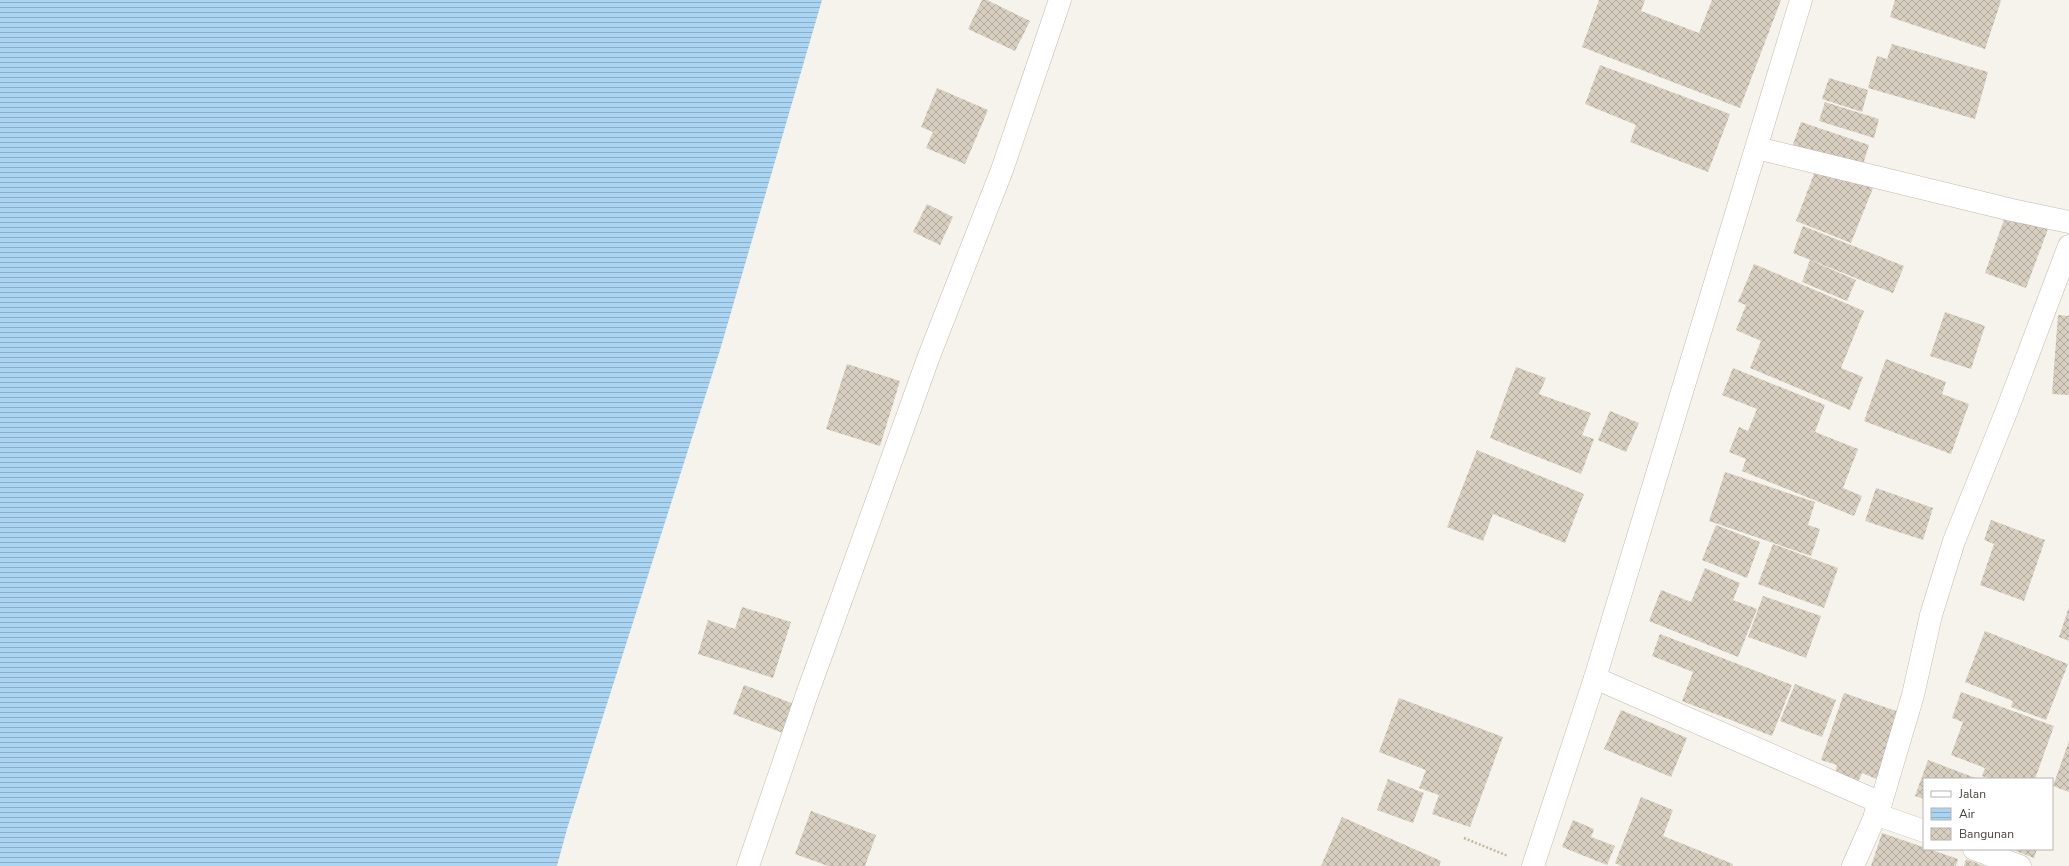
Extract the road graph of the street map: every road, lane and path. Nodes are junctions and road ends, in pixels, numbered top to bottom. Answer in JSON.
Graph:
{"nodes":[{"id":1,"x":1060,"y":0,"type":"edge"},
{"id":2,"x":1801,"y":0,"type":"edge"},
{"id":3,"x":1757,"y":148,"type":"junction"},
{"id":4,"x":2069,"y":222,"type":"edge"},
{"id":5,"x":2069,"y":246,"type":"edge"},
{"id":6,"x":1595,"y":678,"type":"junction"},
{"id":7,"x":1878,"y":809,"type":"junction"},
{"id":8,"x":1923,"y":832,"type":"edge"},
{"id":9,"x":1464,"y":838,"type":"dead end"},
{"id":10,"x":1977,"y":850,"type":"edge"},
{"id":11,"x":1512,"y":858,"type":"dead end"},
{"id":12,"x":748,"y":866,"type":"edge"},
{"id":13,"x":1533,"y":866,"type":"edge"},
{"id":14,"x":1853,"y":866,"type":"edge"},
{"id":15,"x":2020,"y":866,"type":"edge"}],
"edges":[{"from":1,"to":12,"type":"street"},
{"from":2,"to":3,"type":"street"},
{"from":3,"to":4,"type":"street"},
{"from":3,"to":6,"type":"street"},
{"from":5,"to":7,"type":"street"},
{"from":6,"to":7,"type":"street"},
{"from":6,"to":13,"type":"street"},
{"from":7,"to":8,"type":"street"},
{"from":7,"to":14,"type":"street"},
{"from":9,"to":11,"type":"path"},
{"from":10,"to":15,"type":"street"}]}
